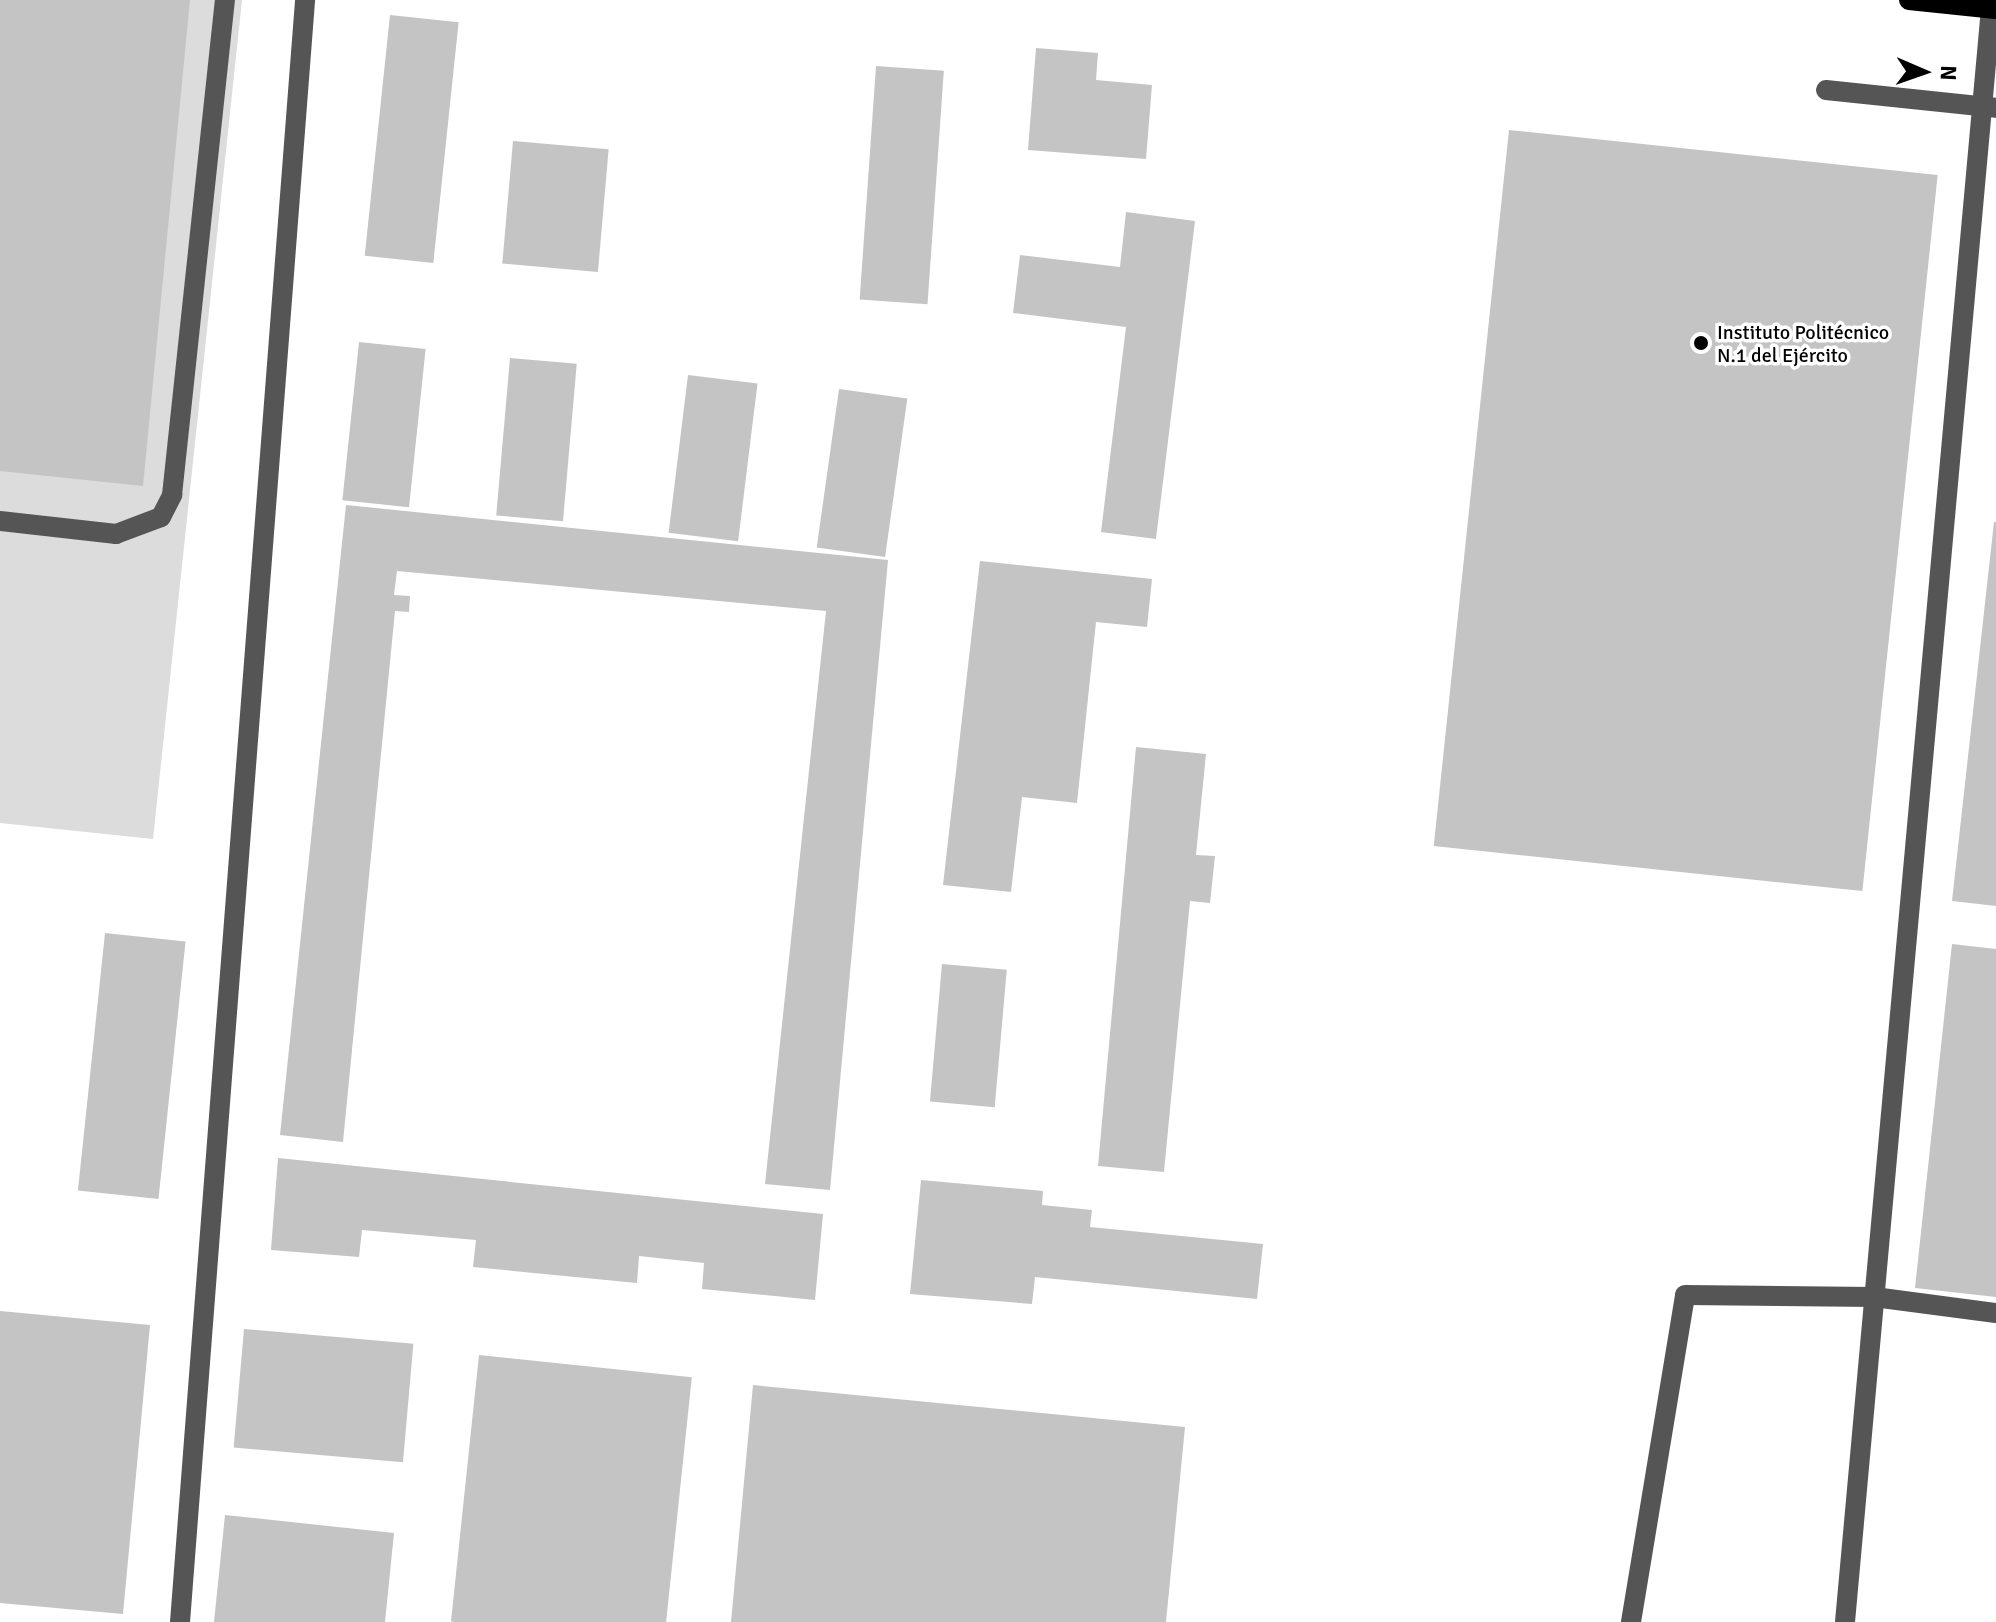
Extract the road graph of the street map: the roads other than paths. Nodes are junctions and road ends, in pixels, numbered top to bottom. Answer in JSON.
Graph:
{"nodes":[{"id":1,"x":225,"y":0,"type":"edge"},
{"id":2,"x":305,"y":0,"type":"edge"},
{"id":3,"x":1909,"y":0,"type":"edge"},
{"id":4,"x":1993,"y":9,"type":"edge"},
{"id":5,"x":1826,"y":90,"type":"dead end"},
{"id":6,"x":1989,"y":107,"type":"edge"},
{"id":7,"x":0,"y":521,"type":"edge"},
{"id":8,"x":1874,"y":1297,"type":"junction"},
{"id":9,"x":1996,"y":1313,"type":"edge"},
{"id":10,"x":180,"y":1622,"type":"edge"},
{"id":11,"x":1631,"y":1622,"type":"edge"},
{"id":12,"x":1845,"y":1622,"type":"edge"}],
"edges":[{"from":1,"to":7,"type":"street"},
{"from":2,"to":10,"type":"street"},
{"from":3,"to":4,"type":"main road"},
{"from":4,"to":6,"type":"street"},
{"from":5,"to":6,"type":"street"},
{"from":6,"to":8,"type":"street"},
{"from":8,"to":9,"type":"street"},
{"from":8,"to":11,"type":"street"},
{"from":8,"to":12,"type":"street"}]}
